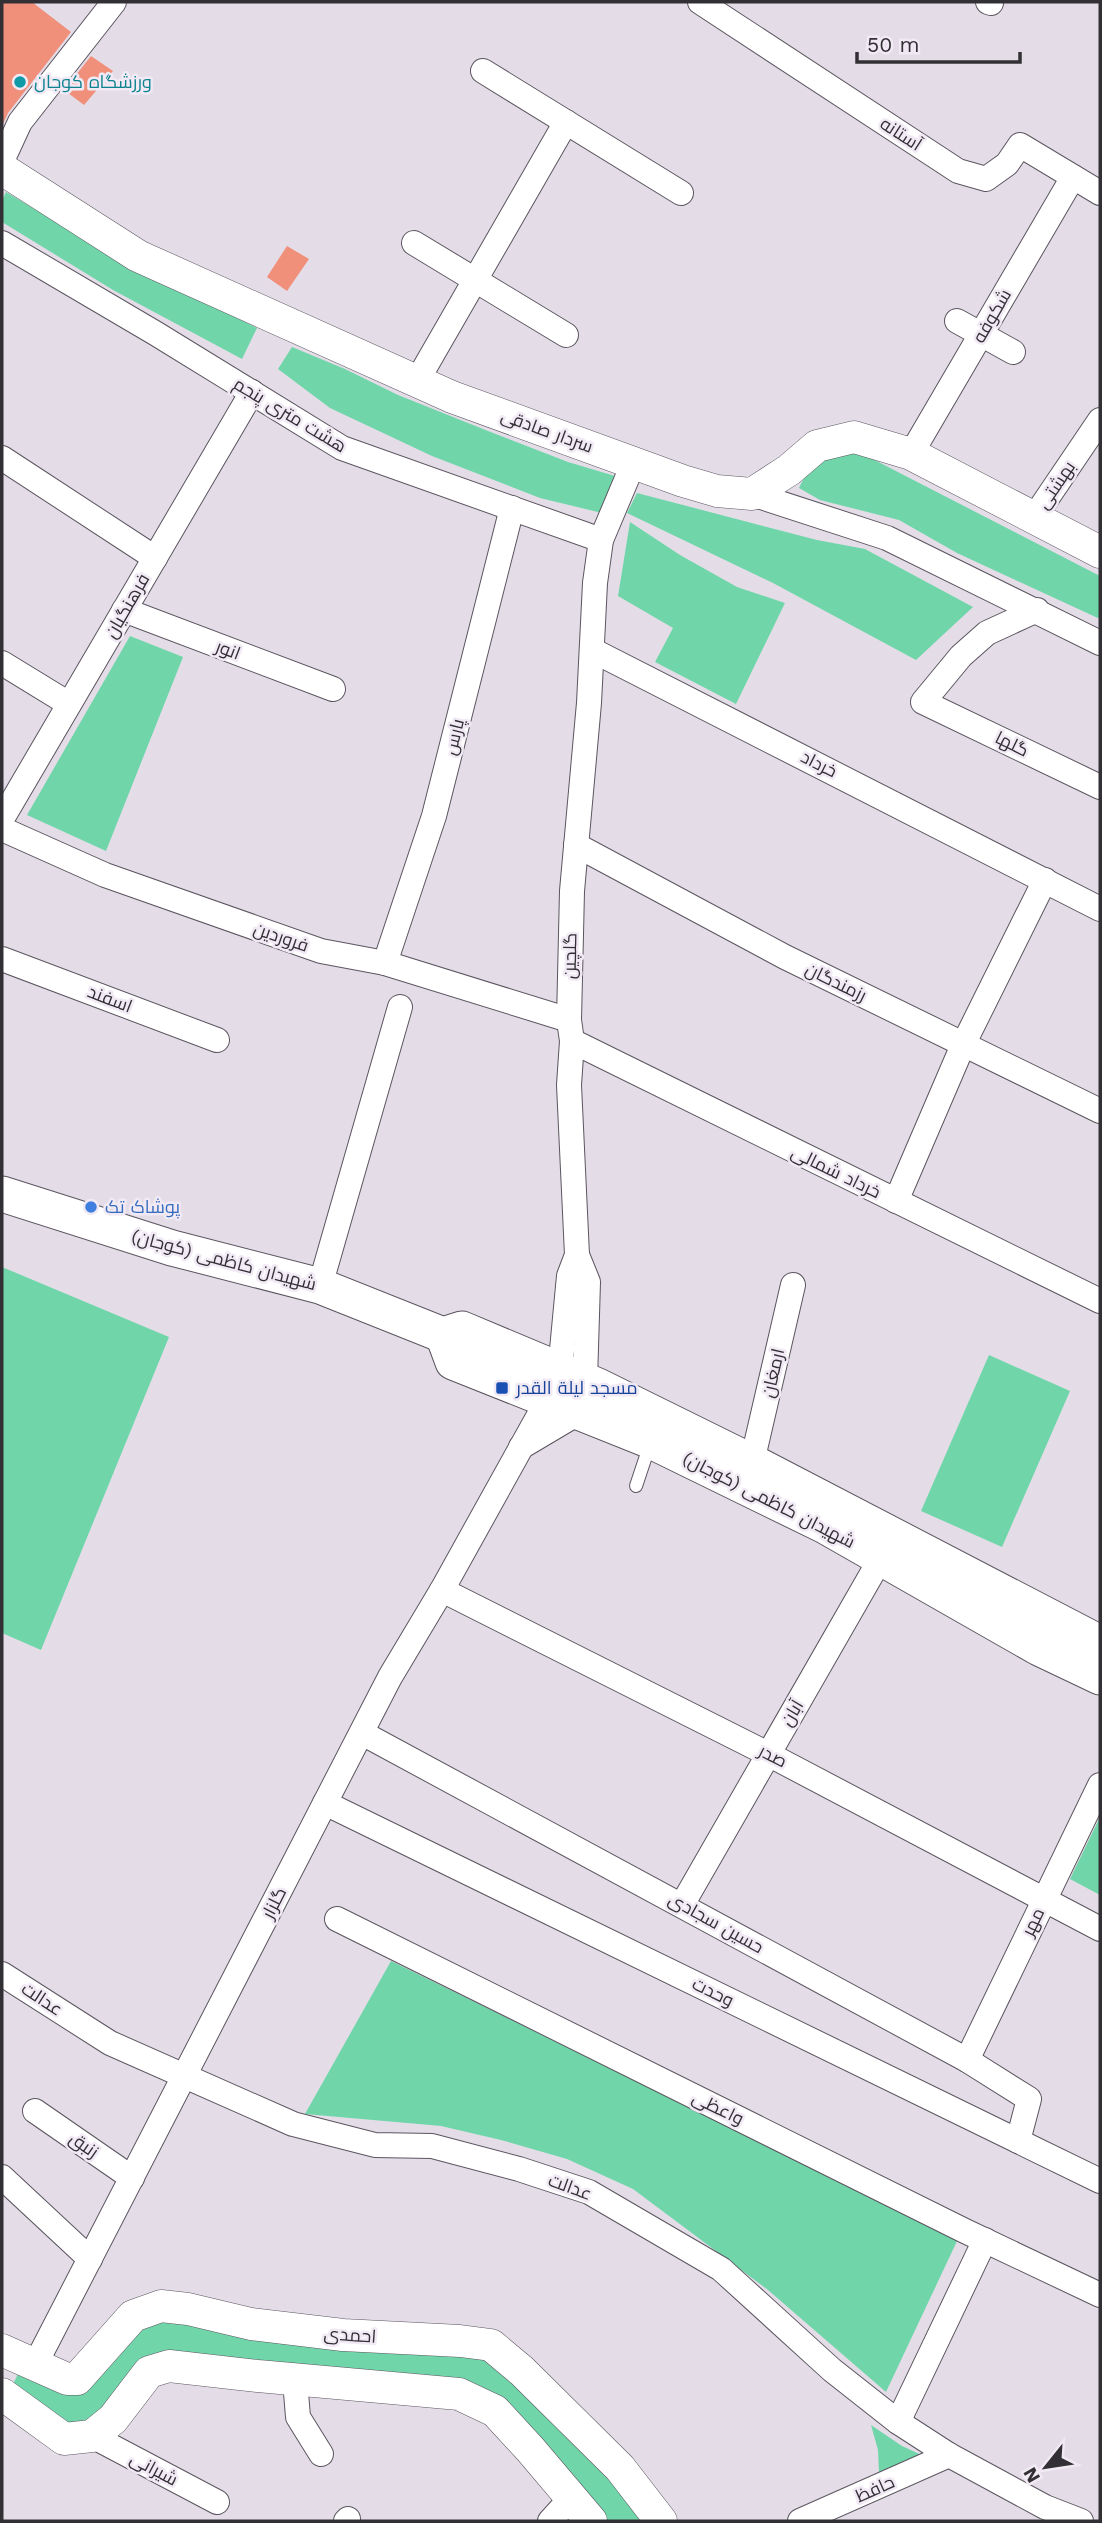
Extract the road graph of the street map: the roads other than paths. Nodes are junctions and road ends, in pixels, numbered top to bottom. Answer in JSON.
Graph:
{"nodes":[{"id":1,"x":114,"y":2,"type":"edge"},
{"id":2,"x":700,"y":2,"type":"edge"},
{"id":3,"x":483,"y":71,"type":"dead end"},
{"id":4,"x":566,"y":122,"type":"junction"},
{"id":5,"x":2,"y":161,"type":"edge"},
{"id":6,"x":2,"y":169,"type":"edge"},
{"id":7,"x":1073,"y":177,"type":"junction"},
{"id":8,"x":681,"y":193,"type":"dead end"},
{"id":9,"x":1100,"y":193,"type":"edge"},
{"id":10,"x":2,"y":243,"type":"edge"},
{"id":11,"x":414,"y":243,"type":"dead end"},
{"id":12,"x":475,"y":280,"type":"junction"},
{"id":13,"x":957,"y":321,"type":"dead end"},
{"id":14,"x":981,"y":334,"type":"junction"},
{"id":15,"x":566,"y":335,"type":"dead end"},
{"id":16,"x":1013,"y":352,"type":"dead end"},
{"id":17,"x":417,"y":381,"type":"junction"},
{"id":18,"x":252,"y":392,"type":"junction"},
{"id":19,"x":1100,"y":419,"type":"edge"},
{"id":20,"x":911,"y":454,"type":"junction"},
{"id":21,"x":2,"y":458,"type":"edge"},
{"id":22,"x":639,"y":464,"type":"junction"},
{"id":23,"x":752,"y":494,"type":"junction"},
{"id":24,"x":512,"y":508,"type":"junction"},
{"id":25,"x":1035,"y":516,"type":"junction"},
{"id":26,"x":601,"y":540,"type":"junction"},
{"id":27,"x":1100,"y":552,"type":"edge"},
{"id":28,"x":155,"y":558,"type":"junction"},
{"id":29,"x":124,"y":610,"type":"junction"},
{"id":30,"x":1037,"y":610,"type":"junction"},
{"id":31,"x":1100,"y":642,"type":"edge"},
{"id":32,"x":592,"y":650,"type":"junction"},
{"id":33,"x":2,"y":663,"type":"edge"},
{"id":34,"x":333,"y":689,"type":"dead end"},
{"id":35,"x":69,"y":704,"type":"junction"},
{"id":36,"x":1100,"y":787,"type":"edge"},
{"id":37,"x":2,"y":819,"type":"edge"},
{"id":38,"x":2,"y":829,"type":"edge"},
{"id":39,"x":576,"y":845,"type":"junction"},
{"id":40,"x":1045,"y":880,"type":"junction"},
{"id":41,"x":1100,"y":909,"type":"edge"},
{"id":42,"x":2,"y":959,"type":"edge"},
{"id":43,"x":386,"y":963,"type":"junction"},
{"id":44,"x":400,"y":1007,"type":"dead end"},
{"id":45,"x":570,"y":1031,"type":"junction"},
{"id":46,"x":217,"y":1040,"type":"dead end"},
{"id":47,"x":963,"y":1045,"type":"junction"},
{"id":48,"x":1100,"y":1111,"type":"edge"},
{"id":49,"x":2,"y":1194,"type":"edge"},
{"id":50,"x":896,"y":1201,"type":"junction"},
{"id":51,"x":793,"y":1285,"type":"dead end"},
{"id":52,"x":320,"y":1286,"type":"junction"},
{"id":53,"x":1100,"y":1301,"type":"edge"},
{"id":54,"x":568,"y":1391,"type":"junction"},
{"id":55,"x":651,"y":1441,"type":"junction"},
{"id":56,"x":520,"y":1448,"type":"junction"},
{"id":57,"x":752,"y":1462,"type":"junction"},
{"id":58,"x":636,"y":1486,"type":"dead end"},
{"id":59,"x":881,"y":1558,"type":"junction"},
{"id":60,"x":442,"y":1590,"type":"junction"},
{"id":61,"x":1100,"y":1643,"type":"edge"},
{"id":62,"x":1100,"y":1677,"type":"edge"},
{"id":63,"x":362,"y":1733,"type":"junction"},
{"id":64,"x":768,"y":1754,"type":"junction"},
{"id":65,"x":1100,"y":1785,"type":"edge"},
{"id":66,"x":325,"y":1803,"type":"junction"},
{"id":67,"x":1044,"y":1898,"type":"junction"},
{"id":68,"x":682,"y":1905,"type":"junction"},
{"id":69,"x":337,"y":1919,"type":"dead end"},
{"id":70,"x":1100,"y":1929,"type":"edge"},
{"id":71,"x":2,"y":1974,"type":"edge"},
{"id":72,"x":967,"y":2060,"type":"junction"},
{"id":73,"x":185,"y":2075,"type":"junction"},
{"id":74,"x":35,"y":2111,"type":"dead end"},
{"id":75,"x":1018,"y":2141,"type":"junction"},
{"id":76,"x":2,"y":2177,"type":"edge"},
{"id":77,"x":132,"y":2178,"type":"junction"},
{"id":78,"x":1100,"y":2181,"type":"edge"},
{"id":79,"x":985,"y":2240,"type":"junction"},
{"id":80,"x":90,"y":2259,"type":"junction"},
{"id":81,"x":1100,"y":2295,"type":"edge"},
{"id":82,"x":2,"y":2350,"type":"edge"},
{"id":83,"x":36,"y":2363,"type":"junction"},
{"id":84,"x":295,"y":2380,"type":"junction"},
{"id":85,"x":4,"y":2398,"type":"edge"},
{"id":86,"x":898,"y":2423,"type":"junction"},
{"id":87,"x":92,"y":2437,"type":"junction"},
{"id":88,"x":321,"y":2454,"type":"dead end"},
{"id":89,"x":949,"y":2455,"type":"junction"},
{"id":90,"x":217,"y":2502,"type":"dead end"},
{"id":91,"x":581,"y":2510,"type":"edge"},
{"id":92,"x":812,"y":2519,"type":"edge"},
{"id":93,"x":550,"y":2521,"type":"edge"},
{"id":94,"x":661,"y":2521,"type":"edge"},
{"id":95,"x":1081,"y":2521,"type":"edge"}],
"edges":[{"from":1,"to":5,"type":"street"},
{"from":2,"to":7,"type":"street","name":"آستانه"},
{"from":3,"to":4,"type":"street"},
{"from":4,"to":8,"type":"street"},
{"from":4,"to":12,"type":"street"},
{"from":6,"to":17,"type":"street","name":"سردار صادقی"},
{"from":7,"to":9,"type":"street","name":"آستانه"},
{"from":7,"to":14,"type":"street","name":"شکوفه"},
{"from":10,"to":18,"type":"street","name":"هشت متری پنجم"},
{"from":11,"to":12,"type":"street"},
{"from":12,"to":15,"type":"street"},
{"from":12,"to":17,"type":"street"},
{"from":13,"to":14,"type":"street"},
{"from":14,"to":16,"type":"street"},
{"from":14,"to":20,"type":"street","name":"شکوفه"},
{"from":17,"to":22,"type":"street","name":"سردار صادقی"},
{"from":18,"to":24,"type":"street","name":"هشت متری پنجم"},
{"from":18,"to":28,"type":"street","name":"فرهنگیان"},
{"from":19,"to":25,"type":"street","name":"بهشتی"},
{"from":20,"to":23,"type":"street"},
{"from":20,"to":25,"type":"street"},
{"from":21,"to":28,"type":"street"},
{"from":22,"to":23,"type":"street","name":"سردار صادقی"},
{"from":22,"to":26,"type":"street","name":"گلچین"},
{"from":23,"to":30,"type":"street"},
{"from":24,"to":26,"type":"street","name":"هشت متری پنجم"},
{"from":24,"to":43,"type":"street","name":"پارس"},
{"from":25,"to":27,"type":"street"},
{"from":26,"to":32,"type":"street","name":"گلچین"},
{"from":28,"to":29,"type":"street","name":"فرهنگیان"},
{"from":29,"to":34,"type":"street","name":"انور"},
{"from":29,"to":35,"type":"street","name":"فرهنگیان"},
{"from":30,"to":31,"type":"street"},
{"from":30,"to":36,"type":"street","name":"گلها"},
{"from":32,"to":39,"type":"street","name":"گلچین"},
{"from":32,"to":40,"type":"street","name":"خرداد"},
{"from":33,"to":35,"type":"street"},
{"from":35,"to":37,"type":"street","name":"فرهنگیان"},
{"from":38,"to":43,"type":"street","name":"فروردین"},
{"from":39,"to":45,"type":"street","name":"گلچین"},
{"from":39,"to":47,"type":"street","name":"رزمندگان"},
{"from":40,"to":41,"type":"street","name":"خرداد"},
{"from":40,"to":47,"type":"street"},
{"from":42,"to":46,"type":"street","name":"اسفند"},
{"from":43,"to":45,"type":"street","name":"فروردین"},
{"from":44,"to":52,"type":"street"},
{"from":45,"to":50,"type":"street","name":"خرداد شمالی"},
{"from":45,"to":54,"type":"street","name":"گلچین"},
{"from":47,"to":48,"type":"street","name":"رزمندگان"},
{"from":47,"to":50,"type":"street"},
{"from":49,"to":52,"type":"main road","name":"شهیدان کاظمی (کوجان)"},
{"from":50,"to":53,"type":"street","name":"خرداد شمالی"},
{"from":51,"to":57,"type":"street","name":"ارمغان"},
{"from":52,"to":54,"type":"main road","name":"شهیدان کاظمی (کوجان)"},
{"from":54,"to":55,"type":"main road","name":"شهیدان کاظمی (کوجان)"},
{"from":54,"to":56,"type":"street","name":"گلزار"},
{"from":54,"to":56,"type":"street"},
{"from":54,"to":57,"type":"main road","name":"شهیدان کاظمی (کوجان)"},
{"from":55,"to":58,"type":"lane"},
{"from":55,"to":59,"type":"main road","name":"شهیدان کاظمی (کوجان)"},
{"from":56,"to":60,"type":"street","name":"گلزار"},
{"from":57,"to":61,"type":"main road","name":"شهیدان کاظمی (کوجان)"},
{"from":59,"to":62,"type":"main road","name":"شهیدان کاظمی (کوجان)"},
{"from":59,"to":64,"type":"street","name":"آبان"},
{"from":60,"to":63,"type":"street","name":"گلزار"},
{"from":60,"to":64,"type":"street","name":"صدر"},
{"from":63,"to":66,"type":"street","name":"گلزار"},
{"from":63,"to":68,"type":"street","name":"حسین سجادی"},
{"from":64,"to":67,"type":"street","name":"صدر"},
{"from":64,"to":68,"type":"street","name":"آبان"},
{"from":65,"to":67,"type":"street","name":"مهر"},
{"from":66,"to":73,"type":"street","name":"گلزار"},
{"from":66,"to":75,"type":"street","name":"وحدت"},
{"from":67,"to":70,"type":"street","name":"صدر"},
{"from":67,"to":72,"type":"street","name":"مهر"},
{"from":68,"to":72,"type":"street","name":"حسین سجادی"},
{"from":69,"to":79,"type":"street","name":"واعظی"},
{"from":71,"to":73,"type":"street","name":"عدالت"},
{"from":72,"to":75,"type":"street","name":"حسین سجادی"},
{"from":73,"to":77,"type":"street","name":"گلزار"},
{"from":73,"to":86,"type":"street","name":"عدالت"},
{"from":74,"to":77,"type":"street","name":"زنبق"},
{"from":75,"to":78,"type":"street","name":"وحدت"},
{"from":76,"to":80,"type":"street"},
{"from":77,"to":80,"type":"street","name":"گلزار"},
{"from":79,"to":81,"type":"street","name":"واعظی"},
{"from":79,"to":86,"type":"street"},
{"from":80,"to":83,"type":"street","name":"گلزار"},
{"from":82,"to":83,"type":"street","name":"احمدی"},
{"from":83,"to":85,"type":"street"},
{"from":83,"to":94,"type":"street","name":"احمدی"},
{"from":84,"to":87,"type":"street"},
{"from":84,"to":88,"type":"street"},
{"from":84,"to":91,"type":"street"},
{"from":85,"to":87,"type":"street"},
{"from":86,"to":89,"type":"street","name":"عدالت"},
{"from":87,"to":90,"type":"street","name":"شیرانی"},
{"from":89,"to":92,"type":"street","name":"حافظ"},
{"from":89,"to":95,"type":"street","name":"عدالت"},
{"from":91,"to":93,"type":"street"}]}
